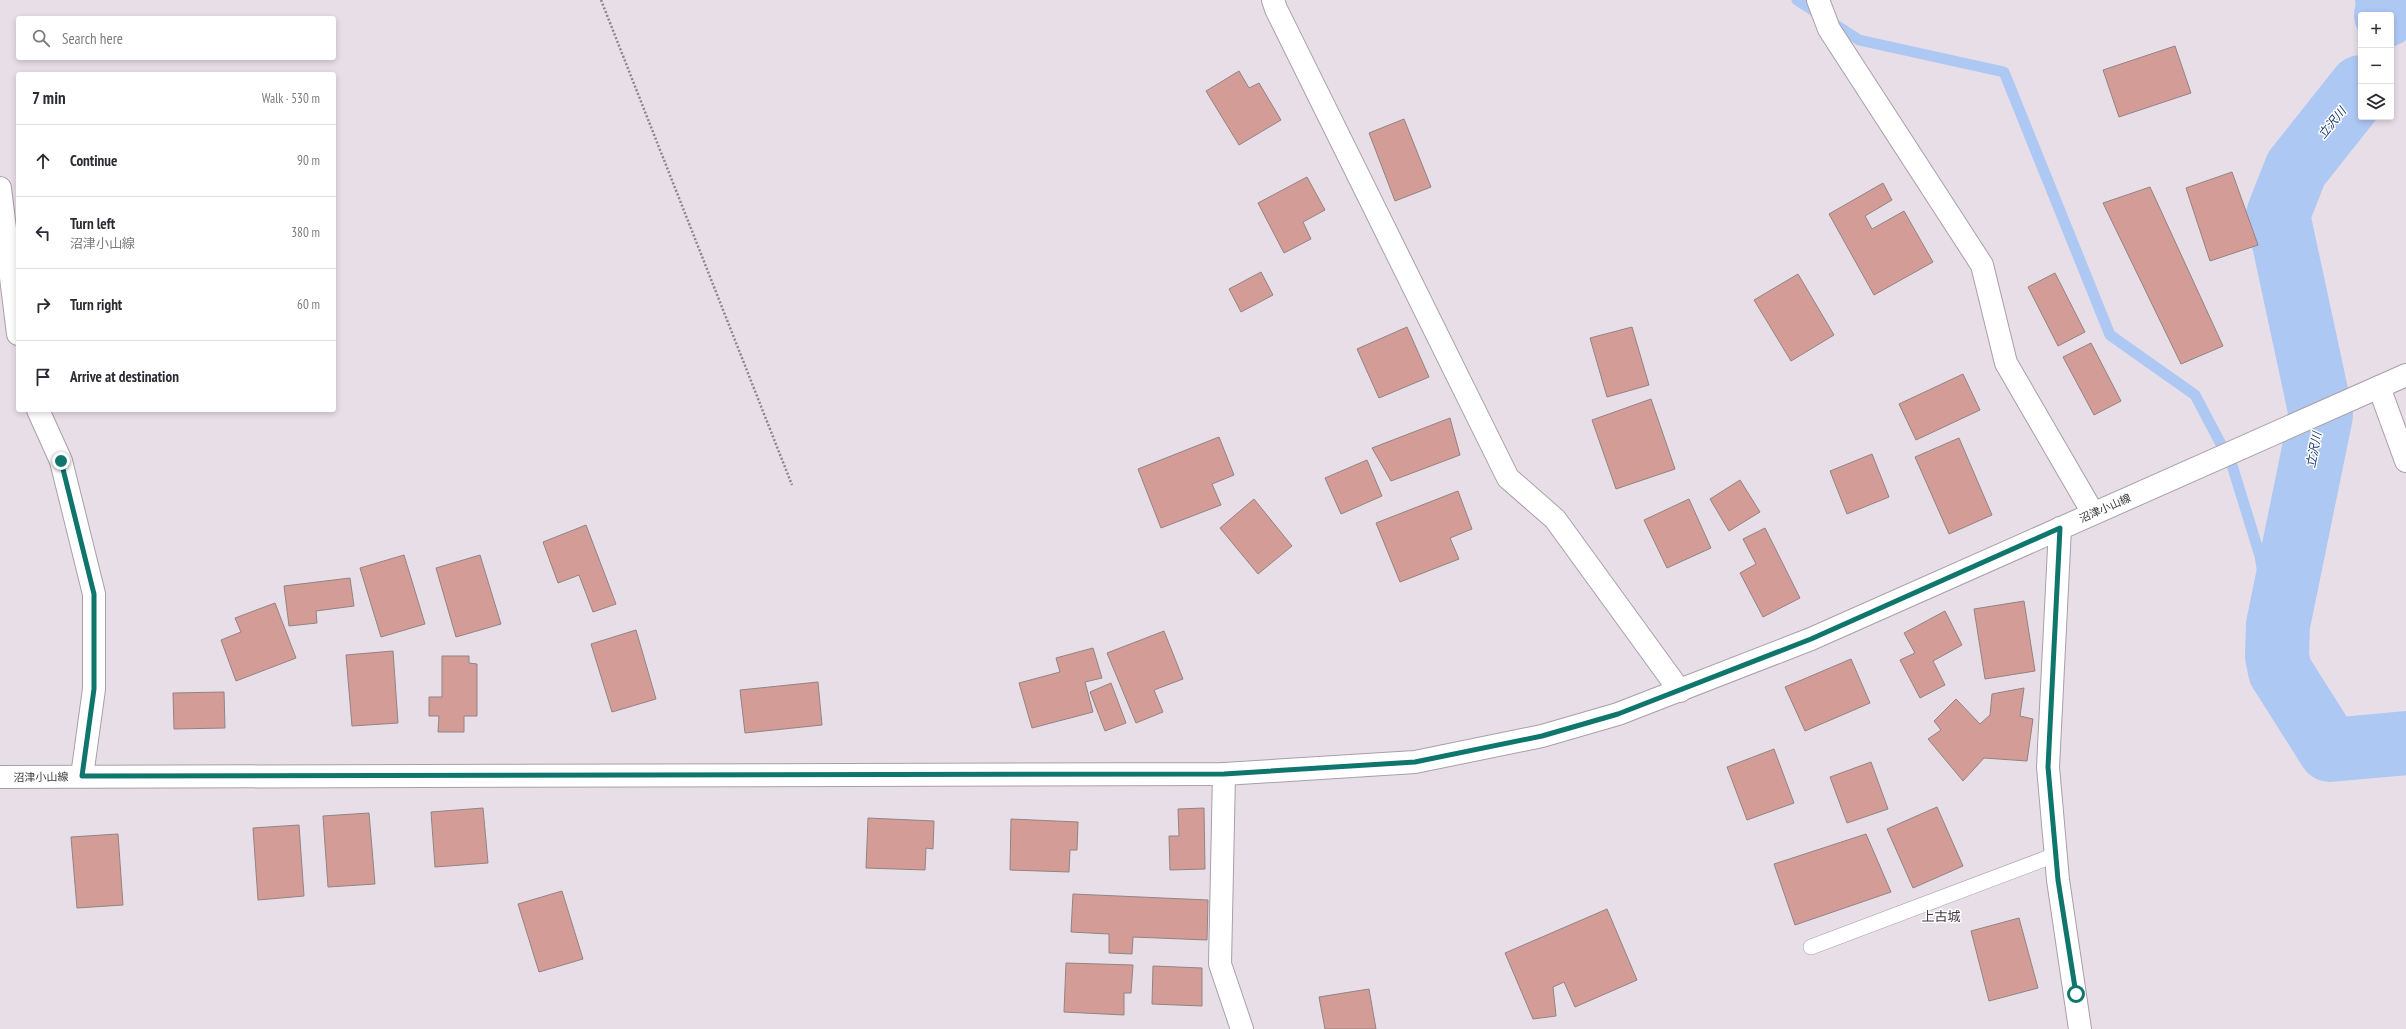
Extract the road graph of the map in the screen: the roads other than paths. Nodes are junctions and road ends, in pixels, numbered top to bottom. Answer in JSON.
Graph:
{"nodes":[{"id":1,"x":1274,"y":0,"type":"edge"},
{"id":2,"x":1818,"y":0,"type":"edge"},
{"id":3,"x":0,"y":188,"type":"edge"},
{"id":4,"x":16,"y":318,"type":"edge"},
{"id":5,"x":2406,"y":375,"type":"edge"},
{"id":6,"x":2379,"y":387,"type":"junction"},
{"id":7,"x":39,"y":412,"type":"edge"},
{"id":8,"x":2406,"y":461,"type":"edge"},
{"id":9,"x":2092,"y":513,"type":"junction"},
{"id":10,"x":2060,"y":528,"type":"junction"},
{"id":11,"x":1680,"y":691,"type":"junction"},
{"id":12,"x":1224,"y":774,"type":"junction"},
{"id":13,"x":82,"y":776,"type":"junction"},
{"id":14,"x":0,"y":777,"type":"edge"},
{"id":15,"x":2056,"y":855,"type":"junction"},
{"id":16,"x":1811,"y":947,"type":"dead end"},
{"id":17,"x":1242,"y":1029,"type":"edge"},
{"id":18,"x":2080,"y":1029,"type":"edge"}],
"edges":[{"from":1,"to":11,"type":"street"},
{"from":2,"to":9,"type":"street"},
{"from":3,"to":4,"type":"street"},
{"from":5,"to":6,"type":"street","name":"沼津小山線"},
{"from":6,"to":8,"type":"street"},
{"from":6,"to":9,"type":"street","name":"沼津小山線"},
{"from":7,"to":13,"type":"street"},
{"from":9,"to":10,"type":"street","name":"沼津小山線"},
{"from":10,"to":11,"type":"street","name":"沼津小山線"},
{"from":10,"to":15,"type":"street"},
{"from":11,"to":12,"type":"street","name":"沼津小山線"},
{"from":12,"to":13,"type":"street","name":"沼津小山線"},
{"from":12,"to":17,"type":"street"},
{"from":13,"to":14,"type":"street","name":"沼津小山線"},
{"from":15,"to":16,"type":"lane"},
{"from":15,"to":18,"type":"street"}]}
